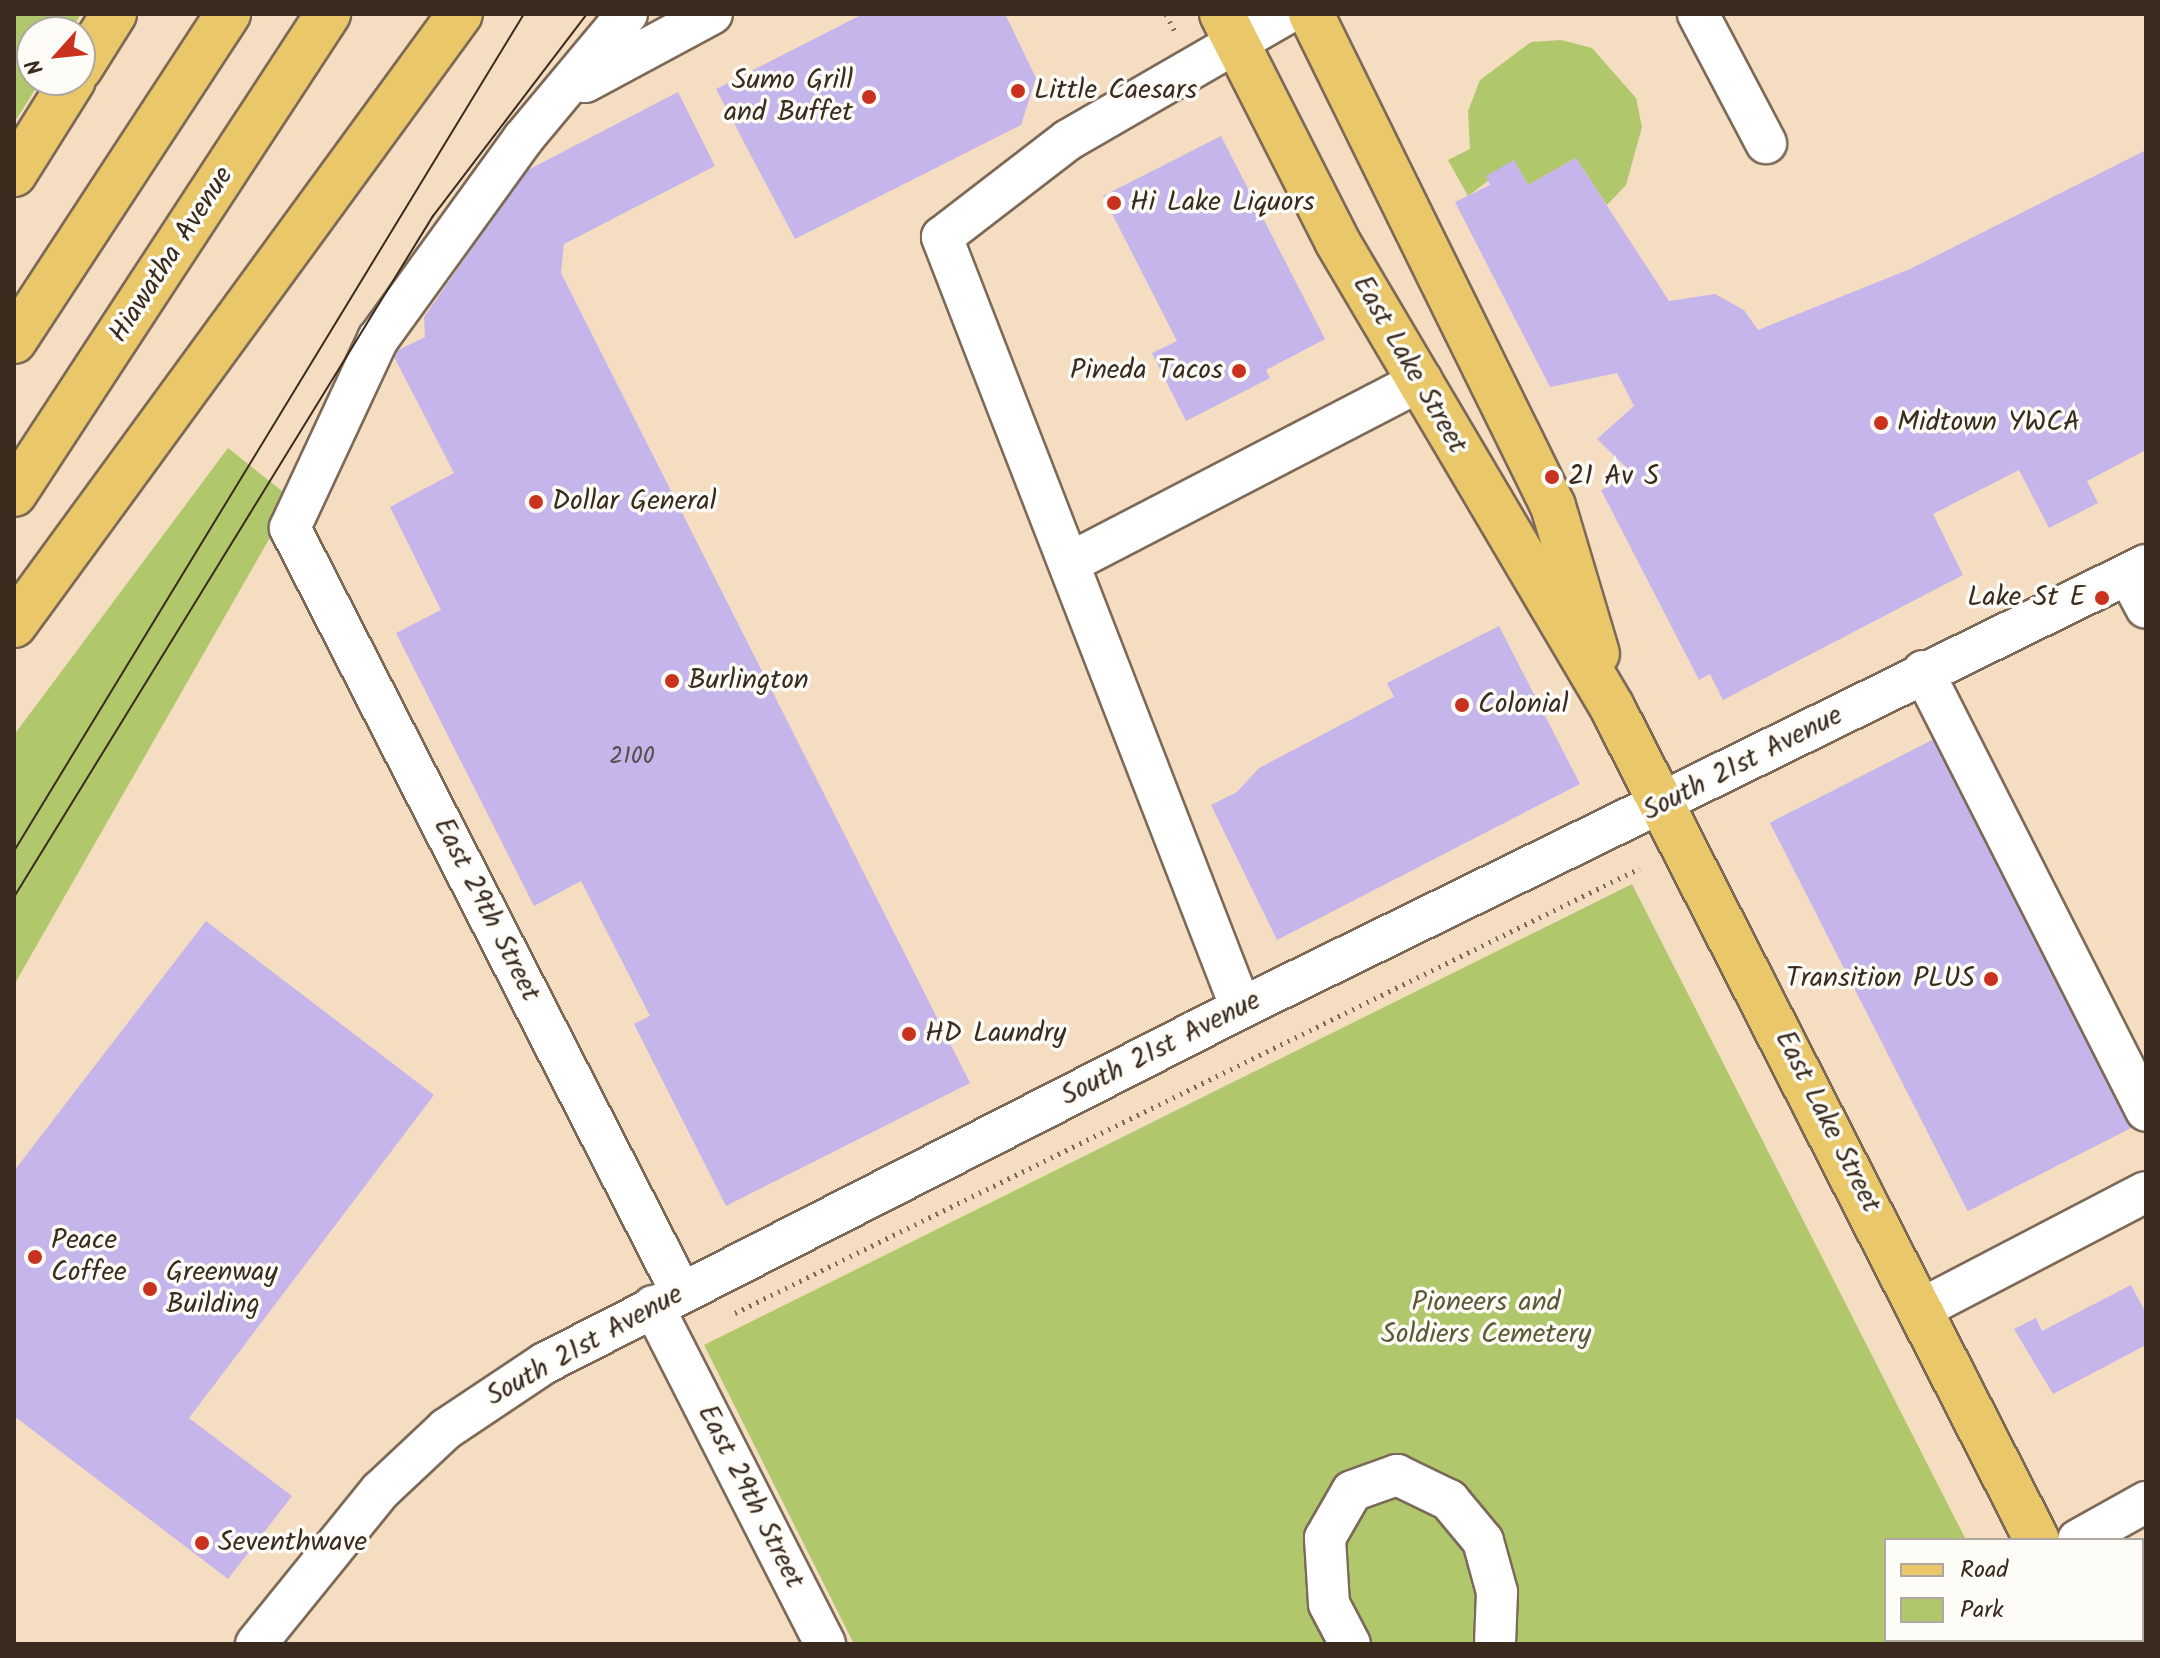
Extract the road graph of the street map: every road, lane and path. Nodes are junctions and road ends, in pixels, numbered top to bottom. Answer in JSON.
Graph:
{"nodes":[{"id":1,"x":114,"y":14,"type":"edge"},
{"id":2,"x":228,"y":14,"type":"edge"},
{"id":3,"x":328,"y":14,"type":"edge"},
{"id":4,"x":460,"y":14,"type":"edge"},
{"id":5,"x":712,"y":14,"type":"edge"},
{"id":6,"x":1166,"y":14,"type":"edge"},
{"id":7,"x":1286,"y":14,"type":"edge"},
{"id":8,"x":1311,"y":14,"type":"edge"},
{"id":9,"x":1698,"y":14,"type":"edge"},
{"id":10,"x":639,"y":28,"type":"edge"},
{"id":11,"x":1230,"y":28,"type":"edge"},
{"id":12,"x":1178,"y":38,"type":"dead end"},
{"id":13,"x":96,"y":43,"type":"edge"},
{"id":14,"x":63,"y":96,"type":"edge"},
{"id":15,"x":1766,"y":143,"type":"dead end"},
{"id":16,"x":14,"y":174,"type":"edge"},
{"id":17,"x":14,"y":341,"type":"edge"},
{"id":18,"x":1422,"y":380,"type":"junction"},
{"id":19,"x":14,"y":494,"type":"edge"},
{"id":20,"x":1071,"y":562,"type":"junction"},
{"id":21,"x":2140,"y":582,"type":"edge"},
{"id":22,"x":14,"y":625,"type":"edge"},
{"id":23,"x":1923,"y":671,"type":"junction"},
{"id":24,"x":1612,"y":707,"type":"junction"},
{"id":25,"x":1662,"y":806,"type":"junction"},
{"id":26,"x":1640,"y":868,"type":"dead end"},
{"id":27,"x":1241,"y":1008,"type":"junction"},
{"id":28,"x":2146,"y":1111,"type":"edge"},
{"id":29,"x":2146,"y":1192,"type":"edge"},
{"id":30,"x":667,"y":1299,"type":"junction"},
{"id":31,"x":1923,"y":1308,"type":"junction"},
{"id":32,"x":721,"y":1320,"type":"dead end"},
{"id":33,"x":2146,"y":1502,"type":"edge"},
{"id":34,"x":2036,"y":1538,"type":"edge"},
{"id":35,"x":2082,"y":1538,"type":"edge"},
{"id":36,"x":256,"y":1644,"type":"edge"},
{"id":37,"x":825,"y":1644,"type":"edge"},
{"id":38,"x":1350,"y":1644,"type":"edge"},
{"id":39,"x":1495,"y":1644,"type":"edge"}],
"edges":[{"from":1,"to":13,"type":"main road"},
{"from":2,"to":17,"type":"main road"},
{"from":3,"to":19,"type":"main road","name":"Hiawatha Avenue"},
{"from":4,"to":22,"type":"main road"},
{"from":5,"to":10,"type":"street"},
{"from":6,"to":12,"type":"path"},
{"from":7,"to":11,"type":"street"},
{"from":8,"to":24,"type":"main road","name":"East Lake Street"},
{"from":9,"to":15,"type":"street"},
{"from":10,"to":30,"type":"street","name":"East 29th Street"},
{"from":11,"to":18,"type":"main road","name":"East Lake Street"},
{"from":11,"to":20,"type":"street"},
{"from":14,"to":16,"type":"main road"},
{"from":18,"to":20,"type":"street"},
{"from":18,"to":24,"type":"main road","name":"East Lake Street"},
{"from":20,"to":27,"type":"street"},
{"from":21,"to":23,"type":"street","name":"South 21st Avenue"},
{"from":23,"to":25,"type":"street","name":"South 21st Avenue"},
{"from":23,"to":28,"type":"street"},
{"from":24,"to":25,"type":"main road","name":"East Lake Street"},
{"from":25,"to":27,"type":"street","name":"South 21st Avenue"},
{"from":25,"to":31,"type":"main road","name":"East Lake Street"},
{"from":26,"to":32,"type":"path"},
{"from":27,"to":30,"type":"street","name":"South 21st Avenue"},
{"from":29,"to":31,"type":"street"},
{"from":30,"to":36,"type":"street","name":"South 21st Avenue"},
{"from":30,"to":37,"type":"street","name":"East 29th Street"},
{"from":31,"to":34,"type":"main road","name":"East Lake Street"},
{"from":33,"to":35,"type":"street"},
{"from":38,"to":39,"type":"street"}]}
